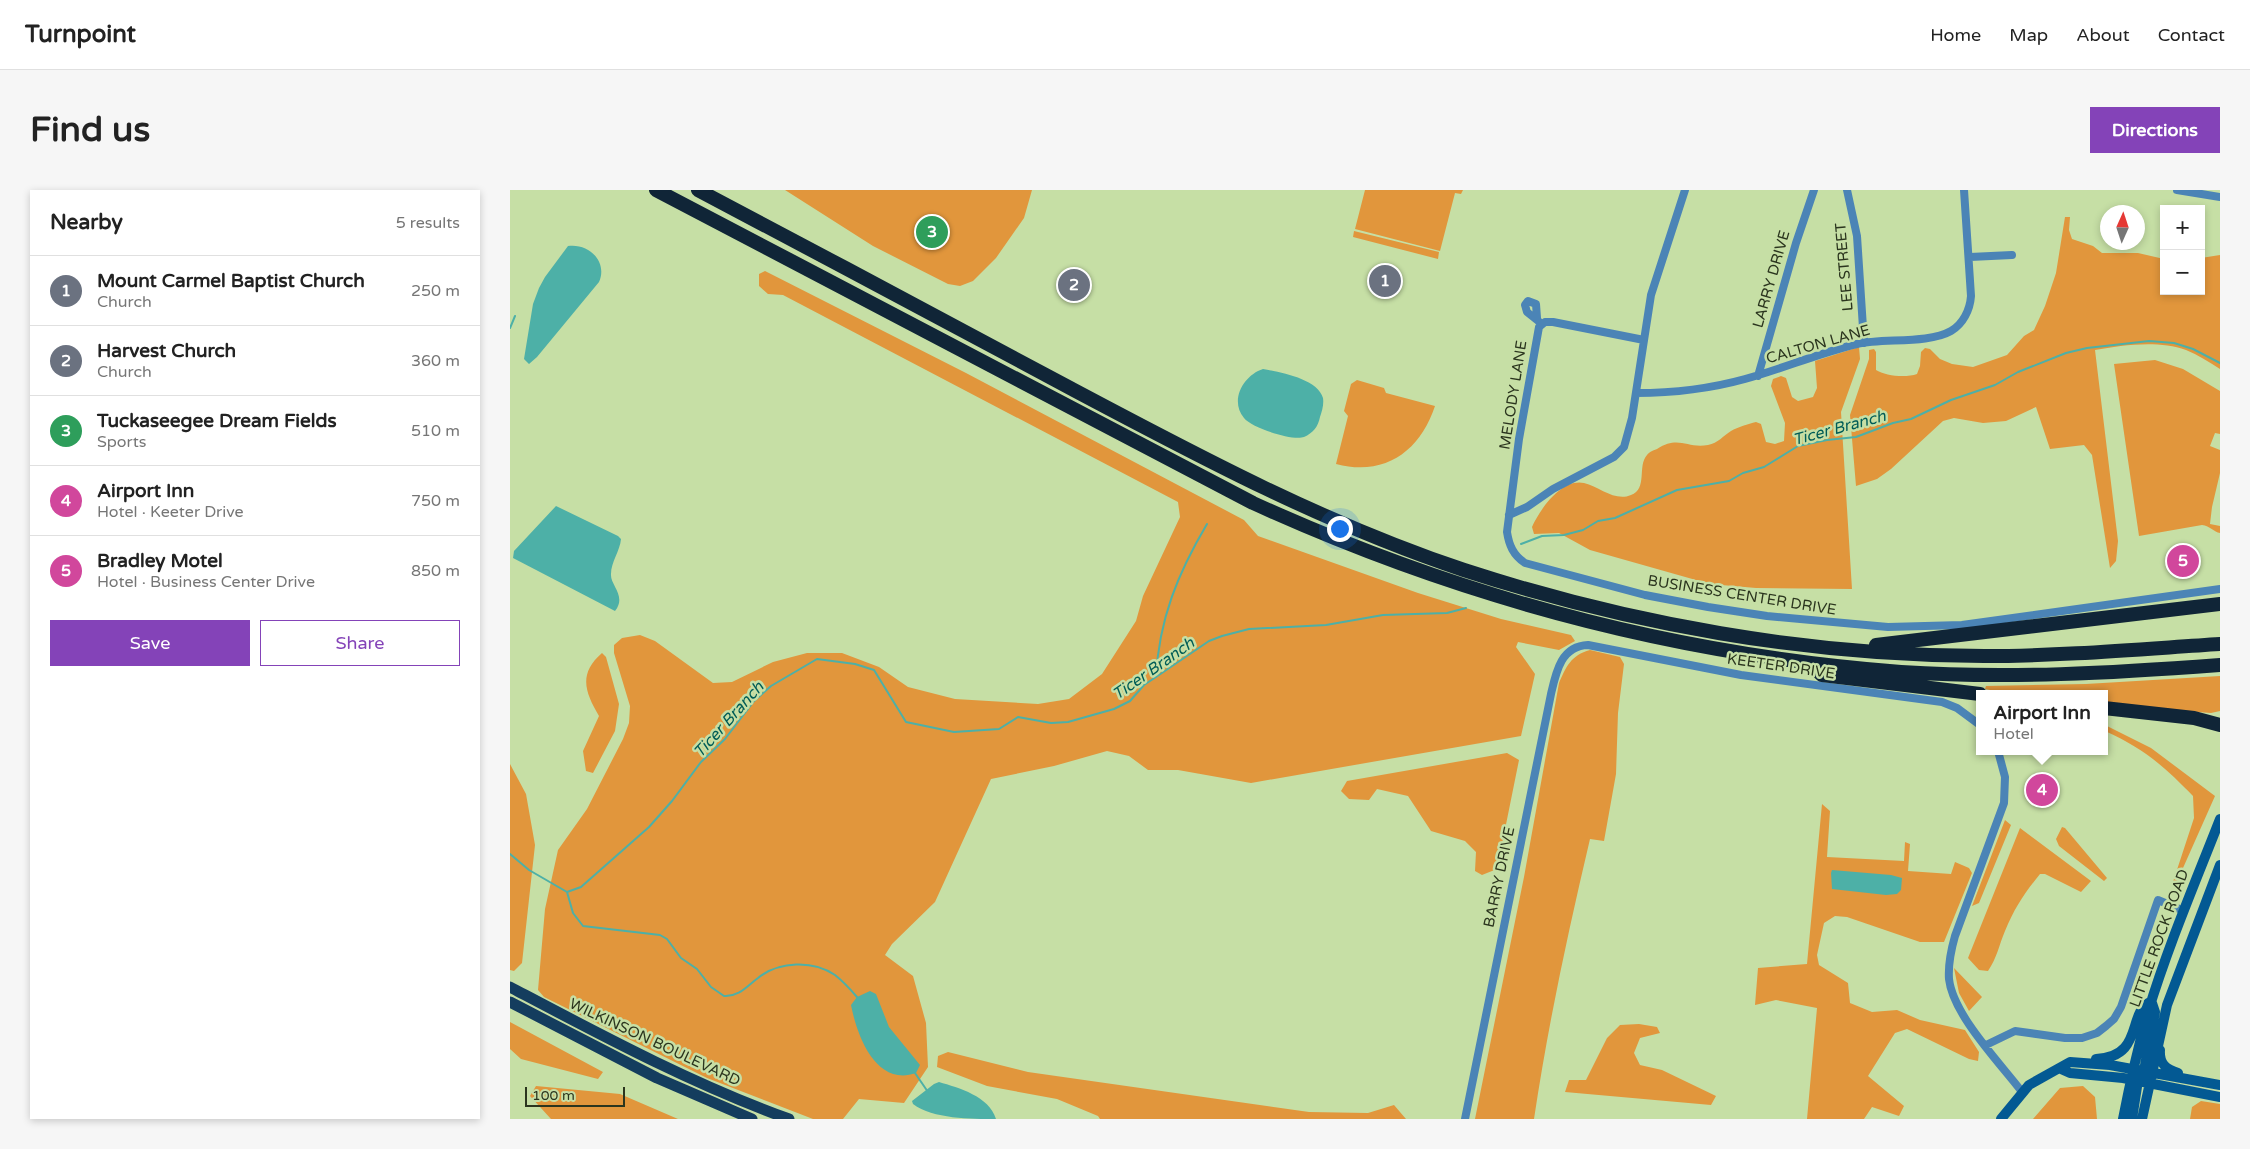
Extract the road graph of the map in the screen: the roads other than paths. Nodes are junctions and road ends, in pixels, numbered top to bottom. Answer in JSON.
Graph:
{"nodes":[{"id":1,"x":656,"y":190,"type":"edge"},
{"id":2,"x":698,"y":190,"type":"edge"},
{"id":3,"x":1685,"y":190,"type":"edge"},
{"id":4,"x":1814,"y":190,"type":"edge"},
{"id":5,"x":1847,"y":190,"type":"edge"},
{"id":6,"x":1964,"y":190,"type":"edge"},
{"id":7,"x":2177,"y":190,"type":"edge"},
{"id":8,"x":2220,"y":197,"type":"edge"},
{"id":9,"x":2012,"y":255,"type":"dead end"},
{"id":10,"x":1970,"y":257,"type":"junction"},
{"id":11,"x":1644,"y":340,"type":"junction"},
{"id":12,"x":1864,"y":343,"type":"junction"},
{"id":13,"x":1758,"y":376,"type":"junction"},
{"id":14,"x":1636,"y":393,"type":"junction"},
{"id":15,"x":1509,"y":515,"type":"junction"},
{"id":16,"x":2220,"y":590,"type":"edge"},
{"id":17,"x":2220,"y":604,"type":"edge"},
{"id":18,"x":2220,"y":644,"type":"edge"},
{"id":19,"x":1575,"y":648,"type":"joint"},
{"id":20,"x":1846,"y":649,"type":"junction"},
{"id":21,"x":1809,"y":663,"type":"junction"},
{"id":22,"x":2220,"y":665,"type":"edge"},
{"id":23,"x":1976,"y":694,"type":"edge"},
{"id":24,"x":2108,"y":708,"type":"edge"},
{"id":25,"x":2220,"y":715,"type":"edge"},
{"id":26,"x":2194,"y":718,"type":"junction"},
{"id":27,"x":1976,"y":722,"type":"edge"},
{"id":28,"x":2220,"y":725,"type":"edge"},
{"id":29,"x":1999,"y":755,"type":"edge"},
{"id":30,"x":2220,"y":819,"type":"edge"},
{"id":31,"x":2220,"y":865,"type":"edge"},
{"id":32,"x":2184,"y":911,"type":"junction"},
{"id":33,"x":510,"y":987,"type":"edge"},
{"id":34,"x":523,"y":994,"type":"junction"},
{"id":35,"x":2151,"y":1002,"type":"junction"},
{"id":36,"x":513,"y":1004,"type":"edge"},
{"id":37,"x":2158,"y":1039,"type":"junction"},
{"id":38,"x":1986,"y":1045,"type":"junction"},
{"id":39,"x":2079,"y":1063,"type":"junction"},
{"id":40,"x":2061,"y":1069,"type":"junction"},
{"id":41,"x":2141,"y":1076,"type":"junction"},
{"id":42,"x":2207,"y":1082,"type":"junction"},
{"id":43,"x":2220,"y":1085,"type":"edge"},
{"id":44,"x":2022,"y":1092,"type":"junction"},
{"id":45,"x":2220,"y":1098,"type":"edge"},
{"id":46,"x":752,"y":1119,"type":"edge"},
{"id":47,"x":789,"y":1119,"type":"edge"},
{"id":48,"x":1465,"y":1119,"type":"edge"},
{"id":49,"x":2001,"y":1119,"type":"edge"},
{"id":50,"x":2123,"y":1119,"type":"edge"},
{"id":51,"x":2132,"y":1119,"type":"edge"},
{"id":52,"x":2142,"y":1119,"type":"edge"}],
"edges":[{"from":1,"to":21,"type":"highway"},
{"from":2,"to":20,"type":"highway"},
{"from":3,"to":11,"type":"street"},
{"from":4,"to":13,"type":"street","name":"LARRY DRIVE"},
{"from":5,"to":12,"type":"street","name":"LEE STREET"},
{"from":6,"to":10,"type":"street","name":"CALTON LANE"},
{"from":7,"to":8,"type":"street"},
{"from":9,"to":10,"type":"street"},
{"from":10,"to":12,"type":"street","name":"CALTON LANE"},
{"from":11,"to":14,"type":"street"},
{"from":11,"to":15,"type":"street","name":"MELODY LANE"},
{"from":12,"to":13,"type":"street","name":"CALTON LANE"},
{"from":13,"to":14,"type":"street","name":"CALTON LANE"},
{"from":14,"to":15,"type":"street"},
{"from":15,"to":16,"type":"street","name":"BUSINESS CENTER DRIVE"},
{"from":17,"to":20,"type":"highway"},
{"from":18,"to":20,"type":"highway"},
{"from":19,"to":27,"type":"street","name":"KEETER DRIVE"},
{"from":19,"to":48,"type":"street","name":"BARRY DRIVE"},
{"from":21,"to":22,"type":"highway"},
{"from":21,"to":23,"type":"highway"},
{"from":24,"to":26,"type":"highway"},
{"from":25,"to":26,"type":"highway"},
{"from":26,"to":28,"type":"highway"},
{"from":29,"to":38,"type":"street"},
{"from":30,"to":32,"type":"main road","name":"LITTLE ROCK ROAD"},
{"from":31,"to":37,"type":"main road","name":"LITTLE ROCK ROAD"},
{"from":32,"to":35,"type":"main road","name":"LITTLE ROCK ROAD"},
{"from":32,"to":38,"type":"street"},
{"from":33,"to":34,"type":"main road","name":"WILKINSON BOULEVARD"},
{"from":34,"to":36,"type":"main road"},
{"from":34,"to":47,"type":"main road","name":"WILKINSON BOULEVARD"},
{"from":35,"to":39,"type":"main road"},
{"from":35,"to":41,"type":"main road","name":"LITTLE ROCK ROAD"},
{"from":36,"to":46,"type":"main road","name":"WILKINSON BOULEVARD"},
{"from":37,"to":41,"type":"main road","name":"LITTLE ROCK ROAD"},
{"from":37,"to":42,"type":"main road"},
{"from":38,"to":44,"type":"street"},
{"from":39,"to":40,"type":"main road"},
{"from":39,"to":41,"type":"main road"},
{"from":40,"to":41,"type":"main road"},
{"from":40,"to":44,"type":"main road"},
{"from":41,"to":42,"type":"main road"},
{"from":41,"to":45,"type":"main road"},
{"from":41,"to":50,"type":"main road"},
{"from":41,"to":51,"type":"main road"},
{"from":41,"to":52,"type":"main road"},
{"from":42,"to":43,"type":"main road"},
{"from":44,"to":49,"type":"main road"}]}
